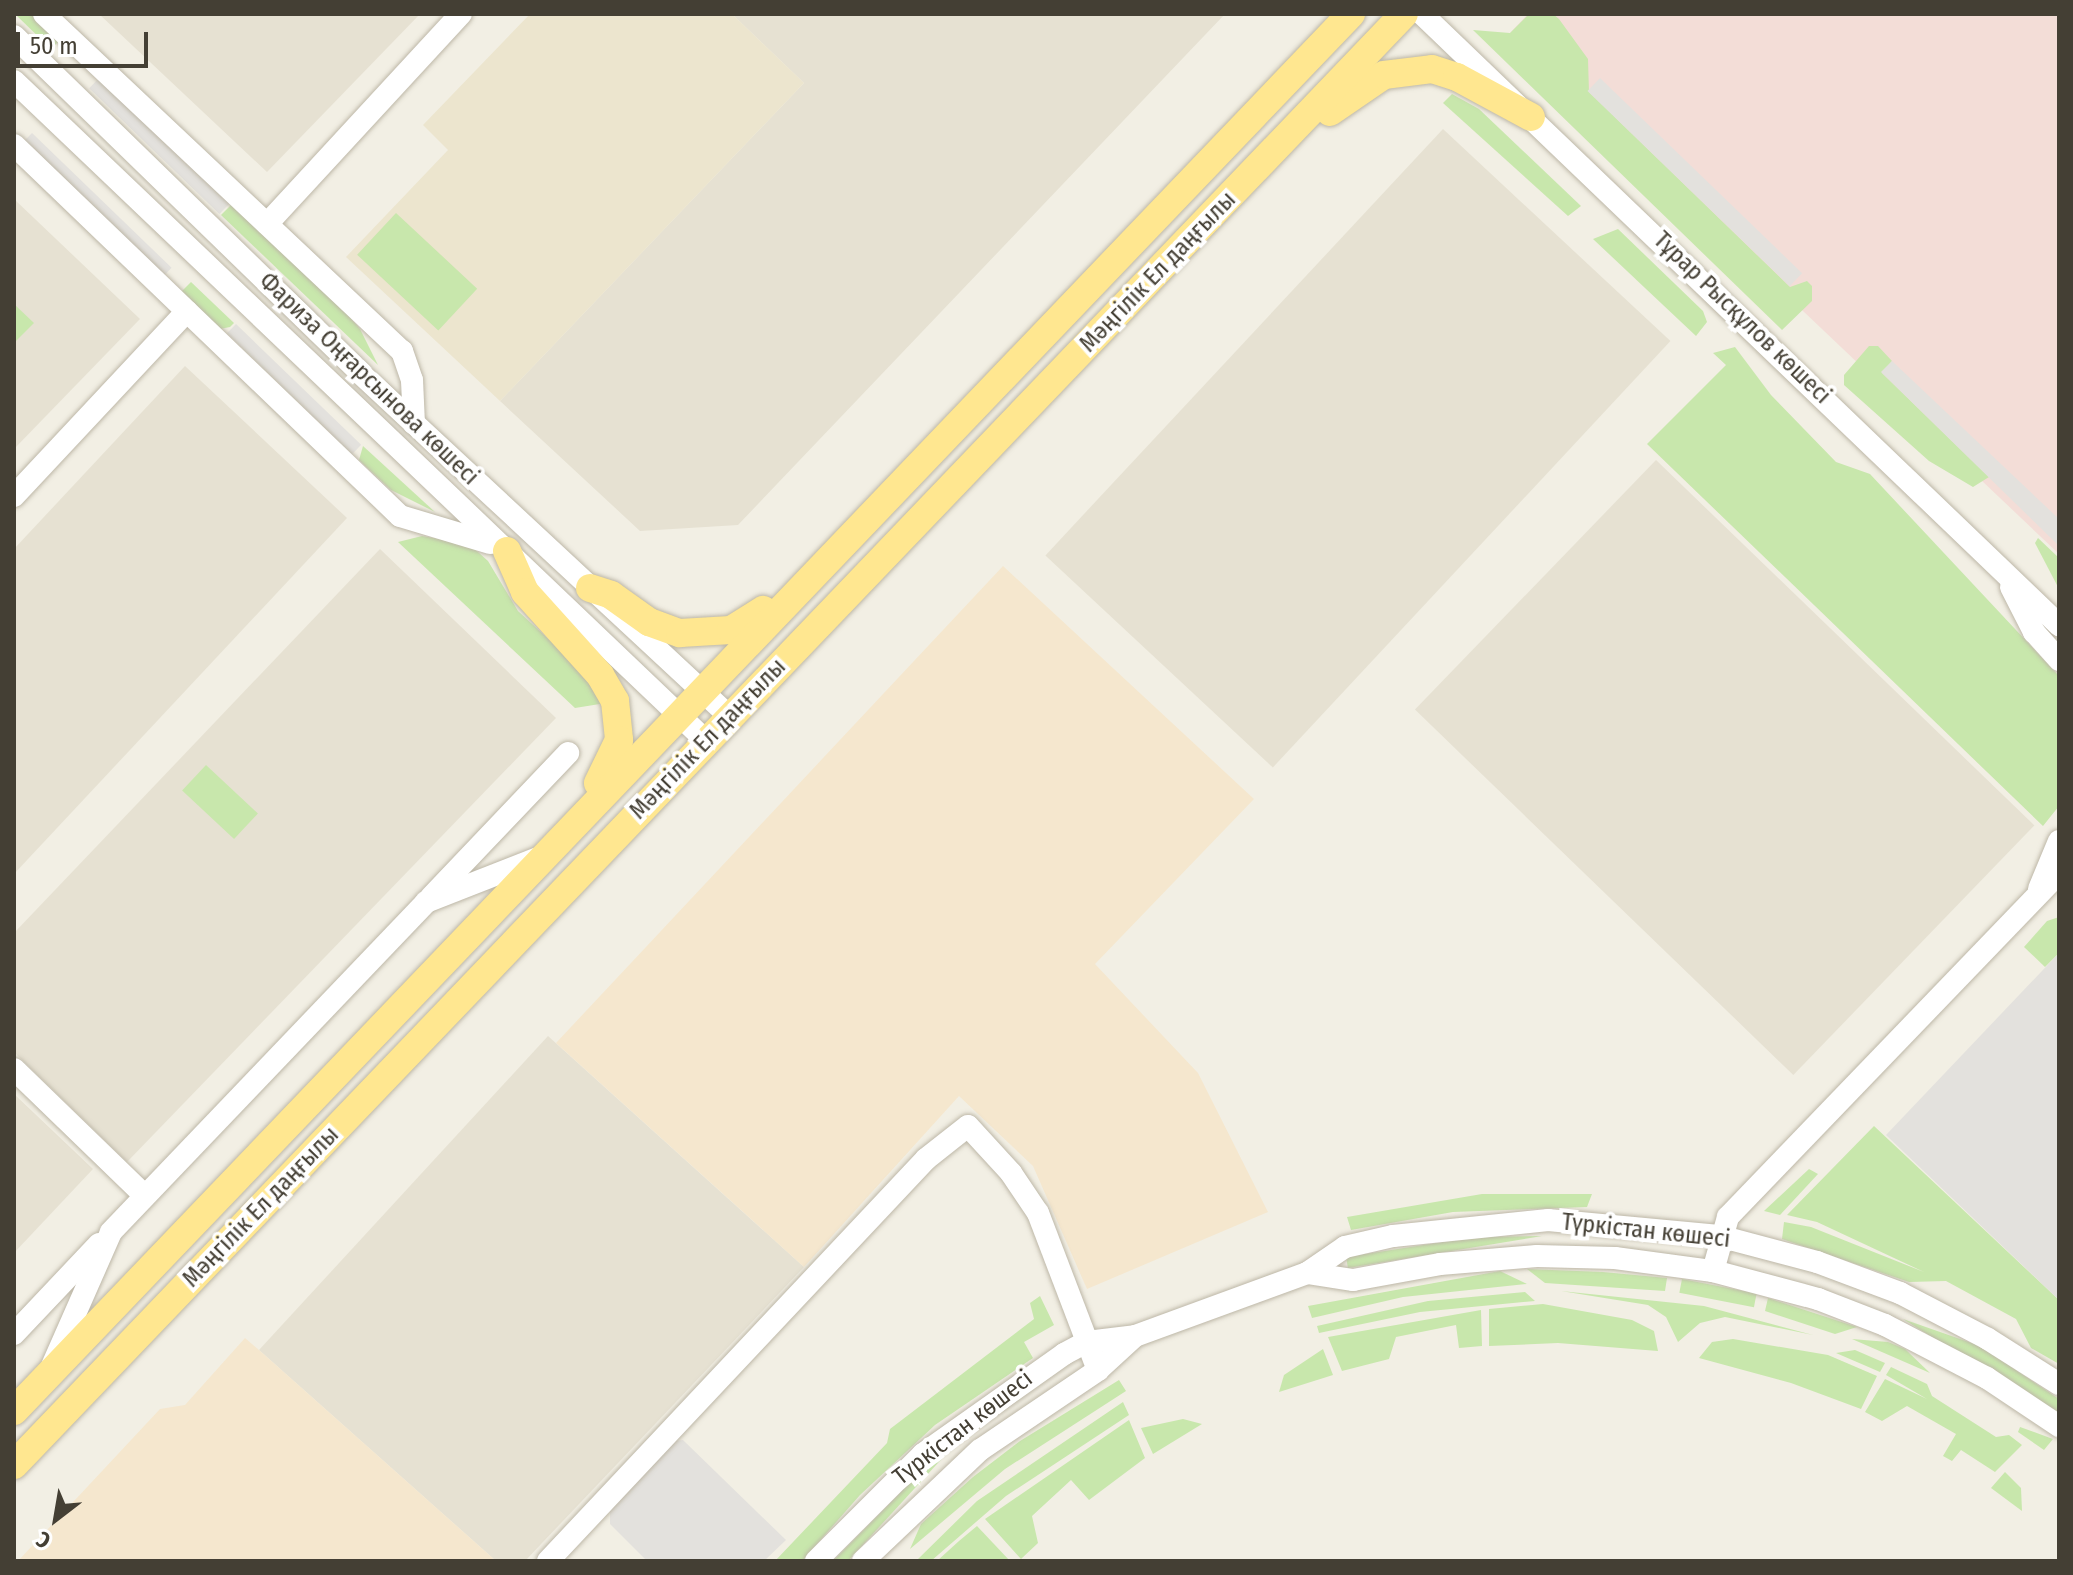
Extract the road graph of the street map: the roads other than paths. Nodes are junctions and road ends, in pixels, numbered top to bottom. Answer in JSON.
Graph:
{"nodes":[{"id":1,"x":44,"y":14,"type":"edge"},
{"id":2,"x":461,"y":14,"type":"edge"},
{"id":3,"x":1351,"y":14,"type":"edge"},
{"id":4,"x":1404,"y":14,"type":"edge"},
{"id":5,"x":1422,"y":14,"type":"edge"},
{"id":6,"x":14,"y":36,"type":"edge"},
{"id":7,"x":14,"y":81,"type":"edge"},
{"id":8,"x":1531,"y":117,"type":"junction"},
{"id":9,"x":59,"y":124,"type":"junction"},
{"id":10,"x":14,"y":145,"type":"edge"},
{"id":11,"x":1218,"y":209,"type":"junction"},
{"id":12,"x":267,"y":224,"type":"junction"},
{"id":13,"x":187,"y":311,"type":"junction"},
{"id":14,"x":300,"y":314,"type":"junction"},
{"id":15,"x":414,"y":424,"type":"junction"},
{"id":16,"x":14,"y":496,"type":"edge"},
{"id":17,"x":507,"y":551,"type":"junction"},
{"id":18,"x":835,"y":553,"type":"junction"},
{"id":19,"x":2001,"y":568,"type":"junction"},
{"id":20,"x":590,"y":588,"type":"junction"},
{"id":21,"x":2059,"y":625,"type":"edge"},
{"id":22,"x":2059,"y":660,"type":"edge"},
{"id":23,"x":701,"y":689,"type":"junction"},
{"id":24,"x":677,"y":714,"type":"junction"},
{"id":25,"x":729,"y":716,"type":"junction"},
{"id":26,"x":705,"y":740,"type":"junction"},
{"id":27,"x":568,"y":753,"type":"dead end"},
{"id":28,"x":2059,"y":841,"type":"edge"},
{"id":29,"x":552,"y":849,"type":"junction"},
{"id":30,"x":2059,"y":873,"type":"edge"},
{"id":31,"x":2049,"y":895,"type":"edge"},
{"id":32,"x":426,"y":902,"type":"junction"},
{"id":33,"x":14,"y":1069,"type":"edge"},
{"id":34,"x":145,"y":1196,"type":"junction"},
{"id":35,"x":111,"y":1232,"type":"junction"},
{"id":36,"x":1719,"y":1236,"type":"junction"},
{"id":37,"x":1713,"y":1271,"type":"junction"},
{"id":38,"x":1307,"y":1273,"type":"junction"},
{"id":39,"x":21,"y":1326,"type":"edge"},
{"id":40,"x":1135,"y":1336,"type":"junction"},
{"id":41,"x":1087,"y":1342,"type":"junction"},
{"id":42,"x":1098,"y":1370,"type":"junction"},
{"id":43,"x":48,"y":1376,"type":"junction"},
{"id":44,"x":2059,"y":1384,"type":"edge"},
{"id":45,"x":14,"y":1411,"type":"edge"},
{"id":46,"x":2059,"y":1426,"type":"edge"},
{"id":47,"x":14,"y":1465,"type":"edge"},
{"id":48,"x":548,"y":1561,"type":"edge"},
{"id":49,"x":816,"y":1561,"type":"edge"},
{"id":50,"x":863,"y":1561,"type":"edge"}],
"edges":[{"from":1,"to":12,"type":"street"},
{"from":2,"to":12,"type":"street"},
{"from":3,"to":18,"type":"main road","name":"Мәңгілік Ел даңғылы"},
{"from":4,"to":11,"type":"main road","name":"Мәңгілік Ел даңғылы"},
{"from":5,"to":8,"type":"street","name":"Тұрар Рысқұлов көшесі"},
{"from":6,"to":14,"type":"street","name":"Фариза Оңғарсынова көшесі"},
{"from":7,"to":9,"type":"street","name":"Фариза Оңғарсынова көшесі"},
{"from":8,"to":11,"type":"main road"},
{"from":8,"to":19,"type":"street","name":"Тұрар Рысқұлов көшесі"},
{"from":9,"to":14,"type":"street"},
{"from":9,"to":17,"type":"street","name":"Фариза Оңғарсынова көшесі"},
{"from":10,"to":13,"type":"street"},
{"from":11,"to":25,"type":"main road","name":"Мәңгілік Ел даңғылы"},
{"from":12,"to":15,"type":"street"},
{"from":13,"to":16,"type":"street"},
{"from":13,"to":17,"type":"street"},
{"from":14,"to":15,"type":"street","name":"Фариза Оңғарсынова көшесі"},
{"from":15,"to":20,"type":"street","name":"Фариза Оңғарсынова көшесі"},
{"from":17,"to":24,"type":"street","name":"Фариза Оңғарсынова көшесі"},
{"from":17,"to":29,"type":"main road"},
{"from":18,"to":20,"type":"main road"},
{"from":18,"to":23,"type":"main road","name":"Мәңгілік Ел даңғылы"},
{"from":19,"to":21,"type":"street","name":"Тұрар Рысқұлов көшесі"},
{"from":19,"to":22,"type":"street"},
{"from":20,"to":23,"type":"street","name":"Фариза Оңғарсынова көшесі"},
{"from":23,"to":24,"type":"main road","name":"Мәңгілік Ел даңғылы"},
{"from":23,"to":25,"type":"street","name":"Фариза Оңғарсынова көшесі"},
{"from":24,"to":26,"type":"street","name":"Фариза Оңғарсынова көшесі"},
{"from":24,"to":29,"type":"main road","name":"Мәңгілік Ел даңғылы"},
{"from":25,"to":26,"type":"main road","name":"Мәңгілік Ел даңғылы"},
{"from":26,"to":47,"type":"main road","name":"Мәңгілік Ел даңғылы"},
{"from":27,"to":32,"type":"street"},
{"from":28,"to":31,"type":"street"},
{"from":29,"to":32,"type":"street"},
{"from":29,"to":43,"type":"main road","name":"Мәңгілік Ел даңғылы"},
{"from":30,"to":31,"type":"street"},
{"from":31,"to":36,"type":"street"},
{"from":32,"to":34,"type":"street"},
{"from":33,"to":34,"type":"street"},
{"from":34,"to":35,"type":"street"},
{"from":35,"to":39,"type":"street"},
{"from":35,"to":43,"type":"street"},
{"from":36,"to":37,"type":"street"},
{"from":36,"to":38,"type":"street","name":"Түркістан көшесі"},
{"from":36,"to":44,"type":"street","name":"Түркістан көшесі"},
{"from":37,"to":38,"type":"street","name":"Түркістан көшесі"},
{"from":37,"to":46,"type":"street","name":"Түркістан көшесі"},
{"from":38,"to":40,"type":"street","name":"Түркістан көшесі"},
{"from":39,"to":43,"type":"street"},
{"from":40,"to":41,"type":"street","name":"Түркістан көшесі"},
{"from":40,"to":42,"type":"street","name":"Түркістан көшесі"},
{"from":41,"to":42,"type":"street"},
{"from":41,"to":48,"type":"street"},
{"from":41,"to":49,"type":"street","name":"Түркістан көшесі"},
{"from":42,"to":50,"type":"street","name":"Түркістан көшесі"},
{"from":43,"to":45,"type":"main road","name":"Мәңгілік Ел даңғылы"}]}
